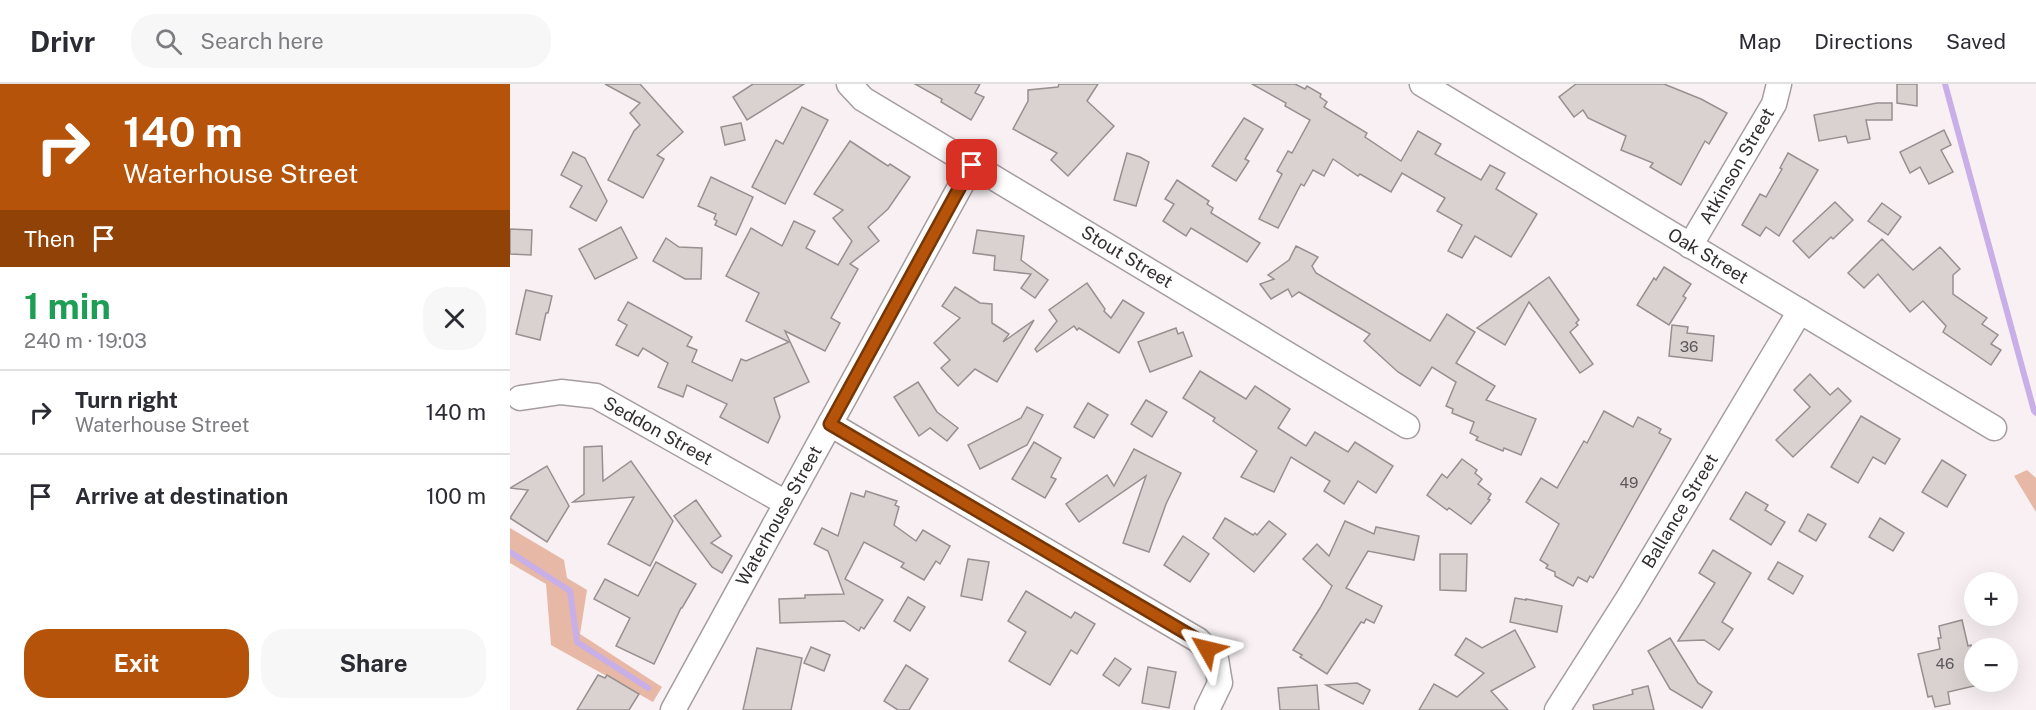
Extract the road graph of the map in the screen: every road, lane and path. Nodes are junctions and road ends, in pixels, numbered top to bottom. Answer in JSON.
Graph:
{"nodes":[{"id":1,"x":849,"y":84,"type":"edge"},
{"id":2,"x":1422,"y":84,"type":"edge"},
{"id":3,"x":1779,"y":84,"type":"edge"},
{"id":4,"x":972,"y":165,"type":"junction"},
{"id":5,"x":1690,"y":246,"type":"junction"},
{"id":6,"x":1800,"y":311,"type":"junction"},
{"id":7,"x":520,"y":398,"type":"dead end"},
{"id":8,"x":830,"y":424,"type":"junction"},
{"id":9,"x":1407,"y":426,"type":"dead end"},
{"id":10,"x":1994,"y":428,"type":"dead end"},
{"id":11,"x":786,"y":503,"type":"junction"},
{"id":12,"x":674,"y":710,"type":"edge"},
{"id":13,"x":1207,"y":710,"type":"edge"},
{"id":14,"x":1557,"y":710,"type":"edge"}],
"edges":[{"from":1,"to":4,"type":"street","name":"Stout Street"},
{"from":2,"to":5,"type":"street","name":"Oak Street"},
{"from":3,"to":5,"type":"street","name":"Atkinson Street"},
{"from":4,"to":8,"type":"street","name":"Waterhouse Street"},
{"from":4,"to":9,"type":"street","name":"Stout Street"},
{"from":5,"to":6,"type":"street","name":"Oak Street"},
{"from":6,"to":10,"type":"street","name":"Oak Street"},
{"from":6,"to":14,"type":"street","name":"Ballance Street"},
{"from":7,"to":11,"type":"street","name":"Seddon Street"},
{"from":8,"to":11,"type":"street","name":"Waterhouse Street"},
{"from":8,"to":13,"type":"street"},
{"from":11,"to":12,"type":"street","name":"Waterhouse Street"}]}
